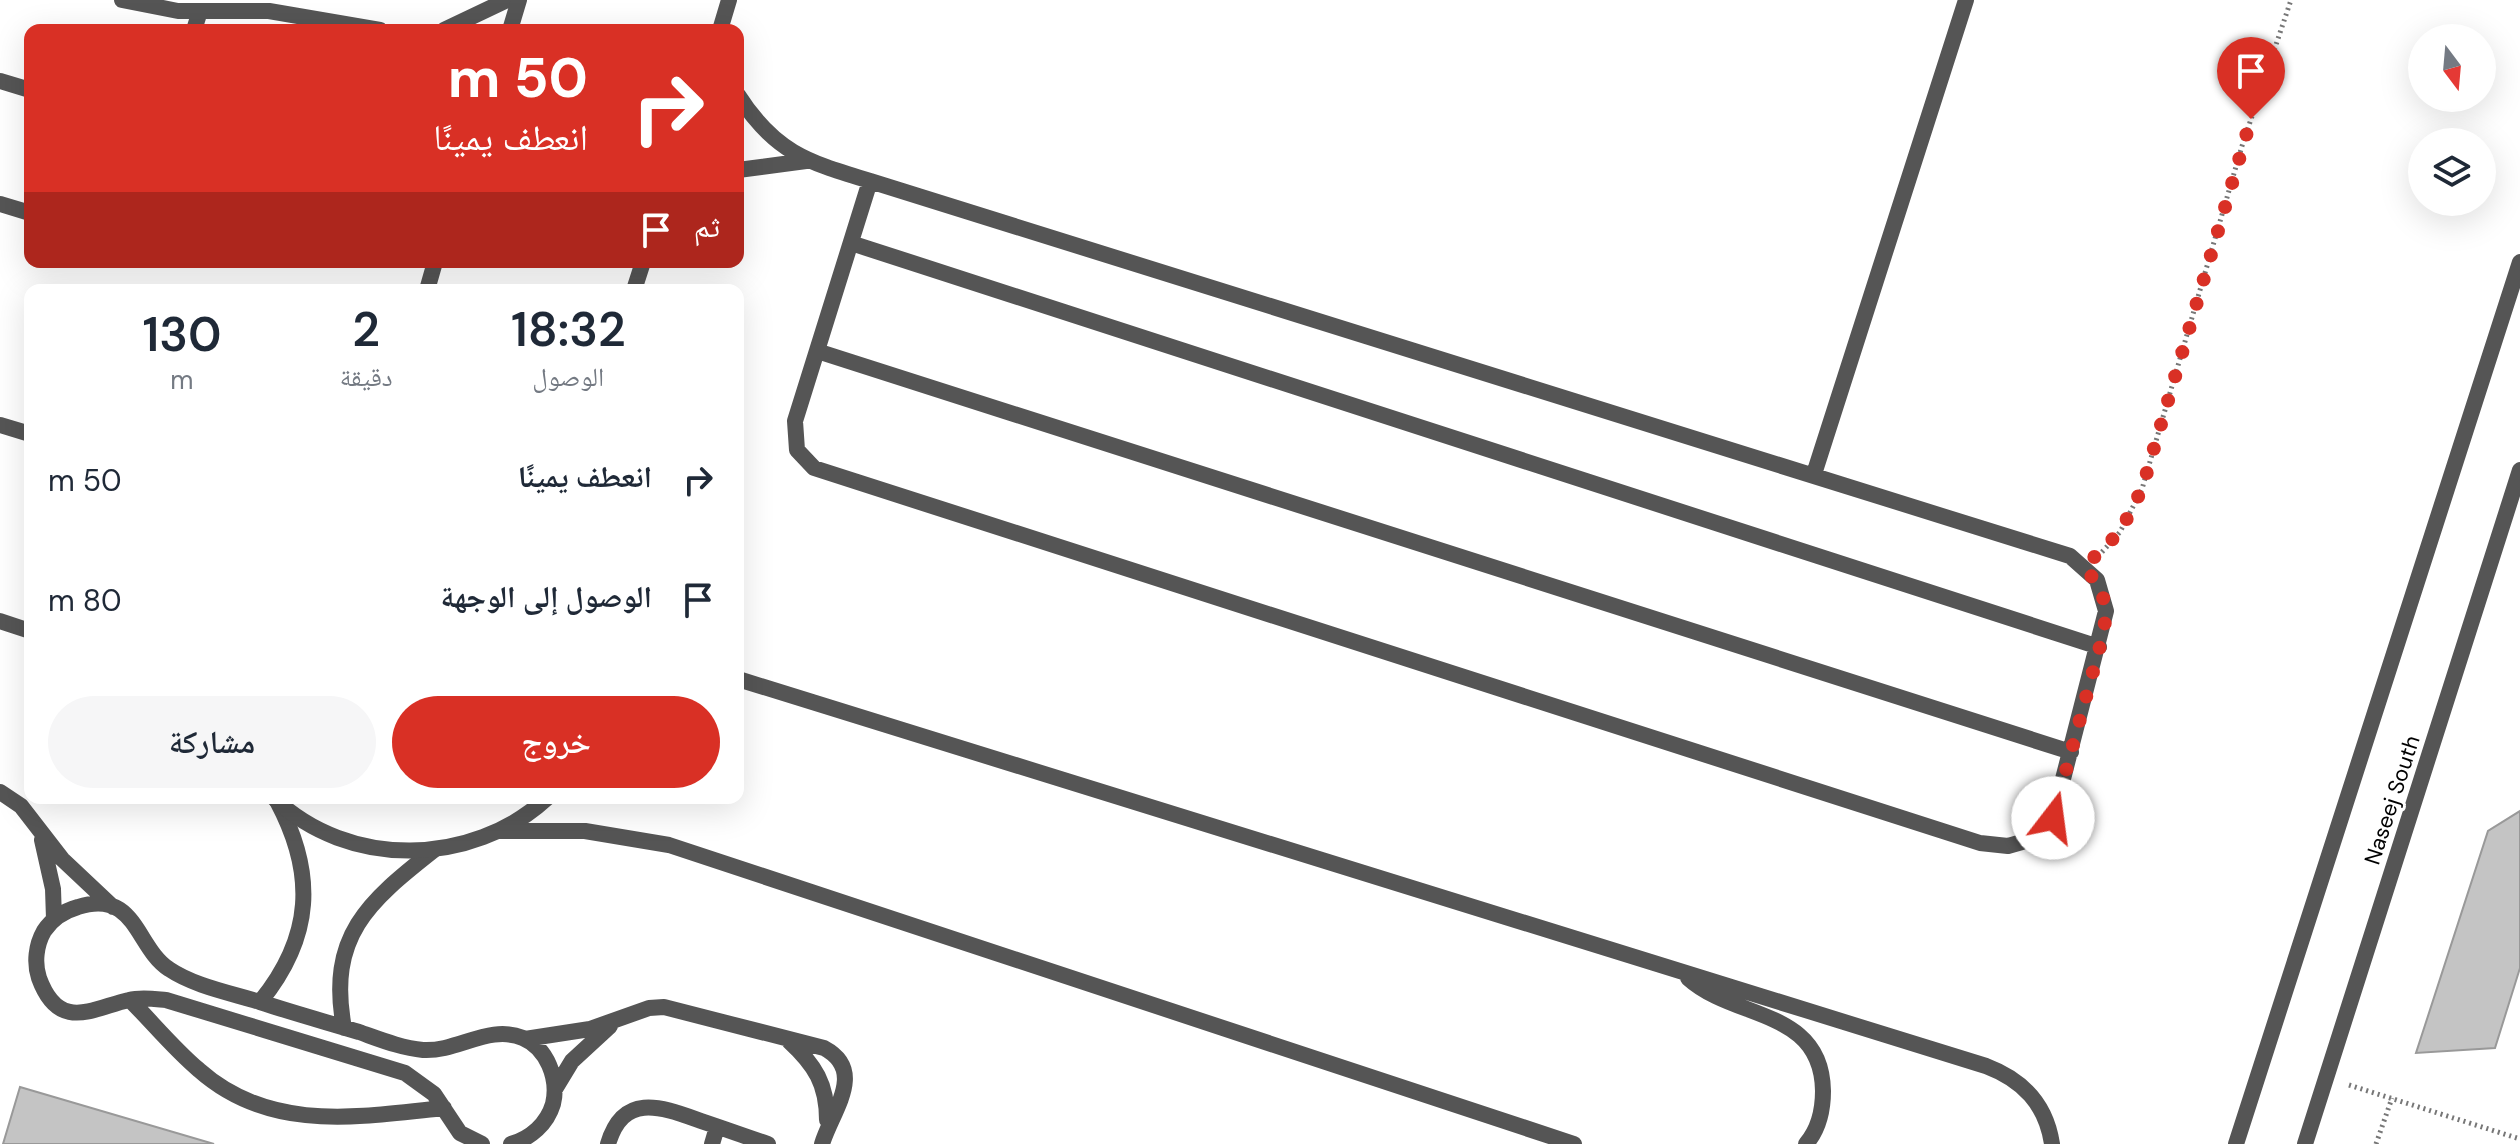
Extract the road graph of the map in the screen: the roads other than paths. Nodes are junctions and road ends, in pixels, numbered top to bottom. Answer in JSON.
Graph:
{"nodes":[{"id":1,"x":122,"y":0,"type":"edge"},
{"id":2,"x":507,"y":0,"type":"edge"},
{"id":3,"x":519,"y":0,"type":"edge"},
{"id":4,"x":729,"y":0,"type":"edge"},
{"id":5,"x":1966,"y":0,"type":"edge"},
{"id":6,"x":200,"y":11,"type":"junction"},
{"id":7,"x":196,"y":24,"type":"edge"},
{"id":8,"x":345,"y":24,"type":"edge"},
{"id":9,"x":457,"y":24,"type":"edge"},
{"id":10,"x":512,"y":24,"type":"edge"},
{"id":11,"x":722,"y":24,"type":"edge"},
{"id":12,"x":0,"y":81,"type":"edge"},
{"id":13,"x":24,"y":88,"type":"edge"},
{"id":14,"x":744,"y":103,"type":"edge"},
{"id":15,"x":806,"y":161,"type":"junction"},
{"id":16,"x":744,"y":169,"type":"edge"},
{"id":17,"x":870,"y":181,"type":"junction"},
{"id":18,"x":0,"y":204,"type":"edge"},
{"id":19,"x":24,"y":211,"type":"edge"},
{"id":20,"x":851,"y":243,"type":"junction"},
{"id":21,"x":2520,"y":262,"type":"edge"},
{"id":22,"x":817,"y":351,"type":"junction"},
{"id":23,"x":0,"y":425,"type":"edge"},
{"id":24,"x":24,"y":432,"type":"edge"},
{"id":25,"x":2520,"y":470,"type":"edge"},
{"id":26,"x":1814,"y":474,"type":"junction"},
{"id":27,"x":0,"y":621,"type":"edge"},
{"id":28,"x":24,"y":629,"type":"edge"},
{"id":29,"x":2099,"y":647,"type":"junction"},
{"id":30,"x":744,"y":681,"type":"edge"},
{"id":31,"x":2071,"y":752,"type":"junction"},
{"id":32,"x":0,"y":792,"type":"edge"},
{"id":33,"x":277,"y":804,"type":"edge"},
{"id":34,"x":281,"y":804,"type":"edge"},
{"id":35,"x":538,"y":804,"type":"edge"},
{"id":36,"x":39,"y":831,"type":"junction"},
{"id":37,"x":499,"y":831,"type":"junction"},
{"id":38,"x":434,"y":850,"type":"junction"},
{"id":39,"x":116,"y":909,"type":"junction"},
{"id":40,"x":54,"y":919,"type":"junction"},
{"id":41,"x":1681,"y":972,"type":"junction"},
{"id":42,"x":130,"y":1000,"type":"junction"},
{"id":43,"x":260,"y":1002,"type":"junction"},
{"id":44,"x":621,"y":1018,"type":"junction"},
{"id":45,"x":344,"y":1028,"type":"junction"},
{"id":46,"x":525,"y":1039,"type":"junction"},
{"id":47,"x":787,"y":1039,"type":"junction"},
{"id":48,"x":555,"y":1089,"type":"junction"},
{"id":49,"x":444,"y":1108,"type":"junction"},
{"id":50,"x":827,"y":1126,"type":"junction"},
{"id":51,"x":717,"y":1127,"type":"junction"},
{"id":52,"x":482,"y":1144,"type":"edge"},
{"id":53,"x":511,"y":1144,"type":"edge"},
{"id":54,"x":608,"y":1144,"type":"edge"},
{"id":55,"x":712,"y":1144,"type":"edge"},
{"id":56,"x":768,"y":1144,"type":"edge"},
{"id":57,"x":822,"y":1144,"type":"edge"},
{"id":58,"x":1574,"y":1144,"type":"edge"},
{"id":59,"x":1806,"y":1144,"type":"edge"},
{"id":60,"x":2052,"y":1144,"type":"edge"},
{"id":61,"x":2236,"y":1144,"type":"edge"},
{"id":62,"x":2305,"y":1144,"type":"edge"}],
"edges":[{"from":1,"to":6,"type":"street"},
{"from":2,"to":9,"type":"street"},
{"from":3,"to":10,"type":"street"},
{"from":4,"to":11,"type":"street"},
{"from":5,"to":26,"type":"street"},
{"from":6,"to":7,"type":"street"},
{"from":6,"to":8,"type":"street"},
{"from":12,"to":13,"type":"street"},
{"from":14,"to":15,"type":"street"},
{"from":15,"to":16,"type":"street"},
{"from":15,"to":17,"type":"street"},
{"from":17,"to":20,"type":"street"},
{"from":17,"to":26,"type":"street"},
{"from":18,"to":19,"type":"street"},
{"from":20,"to":22,"type":"street"},
{"from":20,"to":29,"type":"street"},
{"from":21,"to":61,"type":"street"},
{"from":22,"to":31,"type":"street"},
{"from":22,"to":31,"type":"street"},
{"from":23,"to":24,"type":"street"},
{"from":25,"to":62,"type":"street","name":"Naseej South"},
{"from":26,"to":29,"type":"street"},
{"from":27,"to":28,"type":"street"},
{"from":29,"to":31,"type":"street"},
{"from":30,"to":41,"type":"street"},
{"from":32,"to":36,"type":"street"},
{"from":33,"to":43,"type":"street"},
{"from":34,"to":38,"type":"street"},
{"from":35,"to":37,"type":"street"},
{"from":36,"to":39,"type":"street"},
{"from":36,"to":40,"type":"street"},
{"from":37,"to":38,"type":"street"},
{"from":37,"to":58,"type":"street"},
{"from":38,"to":45,"type":"street"},
{"from":39,"to":40,"type":"street"},
{"from":39,"to":43,"type":"street"},
{"from":40,"to":42,"type":"street"},
{"from":41,"to":59,"type":"street"},
{"from":41,"to":60,"type":"street"},
{"from":42,"to":49,"type":"street"},
{"from":42,"to":49,"type":"street"},
{"from":43,"to":45,"type":"street"},
{"from":44,"to":46,"type":"street"},
{"from":44,"to":47,"type":"street"},
{"from":44,"to":48,"type":"street"},
{"from":45,"to":46,"type":"street"},
{"from":46,"to":48,"type":"street"},
{"from":47,"to":50,"type":"street"},
{"from":47,"to":50,"type":"street"},
{"from":48,"to":53,"type":"street"},
{"from":49,"to":52,"type":"street"},
{"from":50,"to":57,"type":"street"},
{"from":51,"to":54,"type":"street"},
{"from":51,"to":55,"type":"street"},
{"from":51,"to":56,"type":"street"}]}
